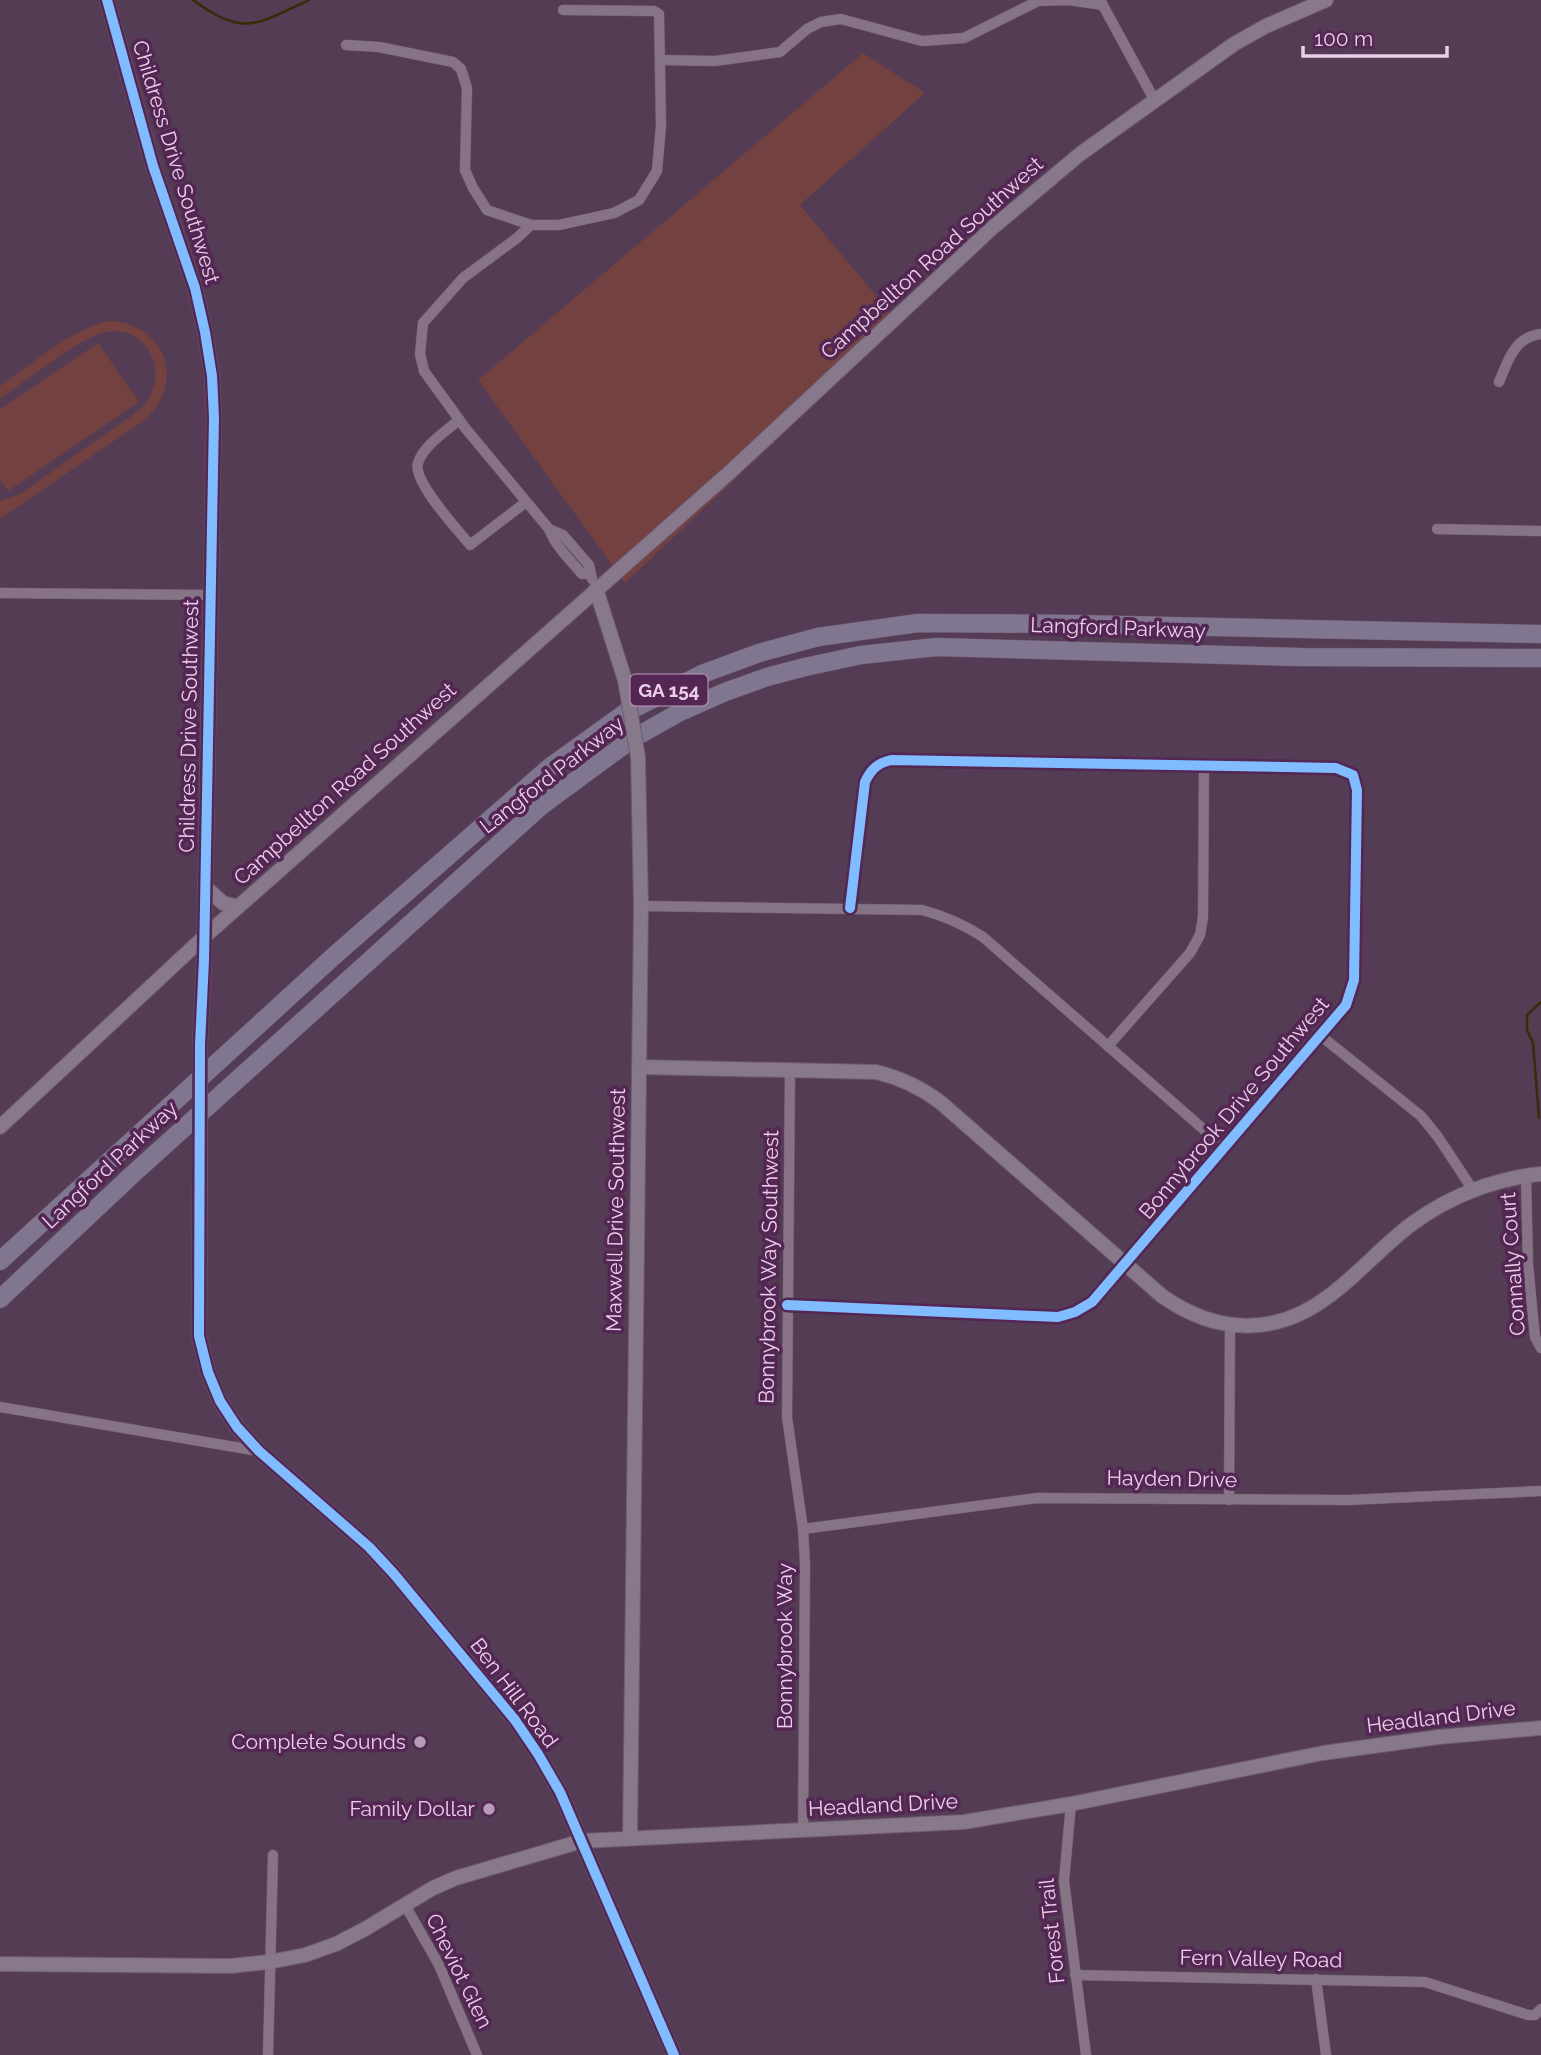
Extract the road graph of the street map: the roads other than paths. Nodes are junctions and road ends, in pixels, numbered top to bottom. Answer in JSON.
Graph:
{"nodes":[{"id":1,"x":107,"y":0,"type":"edge"},
{"id":2,"x":1326,"y":0,"type":"edge"},
{"id":3,"x":1101,"y":2,"type":"edge"},
{"id":4,"x":564,"y":10,"type":"dead end"},
{"id":5,"x":346,"y":45,"type":"dead end"},
{"id":6,"x":660,"y":60,"type":"junction"},
{"id":7,"x":1155,"y":101,"type":"junction"},
{"id":8,"x":531,"y":225,"type":"junction"},
{"id":9,"x":1541,"y":334,"type":"edge"},
{"id":10,"x":1499,"y":382,"type":"dead end"},
{"id":11,"x":459,"y":420,"type":"junction"},
{"id":12,"x":526,"y":502,"type":"junction"},
{"id":13,"x":1437,"y":529,"type":"dead end"},
{"id":14,"x":1541,"y":531,"type":"edge"},
{"id":15,"x":596,"y":589,"type":"junction"},
{"id":16,"x":0,"y":593,"type":"edge"},
{"id":17,"x":210,"y":595,"type":"junction"},
{"id":18,"x":1541,"y":634,"type":"edge"},
{"id":19,"x":1541,"y":658,"type":"edge"},
{"id":20,"x":1204,"y":765,"type":"junction"},
{"id":21,"x":205,"y":887,"type":"junction"},
{"id":22,"x":641,"y":906,"type":"junction"},
{"id":23,"x":238,"y":907,"type":"junction"},
{"id":24,"x":850,"y":908,"type":"junction"},
{"id":25,"x":204,"y":937,"type":"junction"},
{"id":26,"x":1321,"y":1036,"type":"junction"},
{"id":27,"x":1108,"y":1046,"type":"junction"},
{"id":28,"x":639,"y":1067,"type":"junction"},
{"id":29,"x":790,"y":1070,"type":"junction"},
{"id":30,"x":0,"y":1127,"type":"edge"},
{"id":31,"x":1225,"y":1148,"type":"junction"},
{"id":32,"x":1534,"y":1175,"type":"edge"},
{"id":33,"x":1473,"y":1190,"type":"junction"},
{"id":34,"x":0,"y":1261,"type":"edge"},
{"id":35,"x":1126,"y":1265,"type":"junction"},
{"id":36,"x":0,"y":1299,"type":"edge"},
{"id":37,"x":787,"y":1305,"type":"junction"},
{"id":38,"x":1230,"y":1325,"type":"junction"},
{"id":39,"x":1541,"y":1348,"type":"edge"},
{"id":40,"x":0,"y":1407,"type":"edge"},
{"id":41,"x":259,"y":1451,"type":"junction"},
{"id":42,"x":794,"y":1463,"type":"joint"},
{"id":43,"x":1541,"y":1491,"type":"edge"},
{"id":44,"x":1229,"y":1500,"type":"junction"},
{"id":45,"x":803,"y":1528,"type":"junction"},
{"id":46,"x":1541,"y":1728,"type":"edge"},
{"id":47,"x":1071,"y":1804,"type":"junction"},
{"id":48,"x":803,"y":1830,"type":"junction"},
{"id":49,"x":630,"y":1838,"type":"junction"},
{"id":50,"x":582,"y":1841,"type":"junction"},
{"id":51,"x":273,"y":1855,"type":"dead end"},
{"id":52,"x":405,"y":1905,"type":"junction"},
{"id":53,"x":269,"y":1962,"type":"junction"},
{"id":54,"x":0,"y":1964,"type":"edge"},
{"id":55,"x":1075,"y":1975,"type":"junction"},
{"id":56,"x":1316,"y":1979,"type":"junction"},
{"id":57,"x":1541,"y":2009,"type":"edge"},
{"id":58,"x":268,"y":2055,"type":"edge"},
{"id":59,"x":477,"y":2055,"type":"edge"},
{"id":60,"x":674,"y":2055,"type":"edge"},
{"id":61,"x":1086,"y":2055,"type":"edge"},
{"id":62,"x":1326,"y":2055,"type":"edge"}],
"edges":[{"from":1,"to":17,"type":"street","name":"Childress Drive Southwest"},
{"from":2,"to":7,"type":"street","name":"Campbellton Road Southwest"},
{"from":3,"to":6,"type":"street"},
{"from":3,"to":7,"type":"street"},
{"from":4,"to":6,"type":"street"},
{"from":5,"to":8,"type":"street"},
{"from":6,"to":8,"type":"street"},
{"from":7,"to":15,"type":"street","name":"Campbellton Road Southwest"},
{"from":8,"to":11,"type":"street"},
{"from":9,"to":10,"type":"street"},
{"from":11,"to":12,"type":"street"},
{"from":11,"to":12,"type":"street"},
{"from":12,"to":15,"type":"street"},
{"from":13,"to":14,"type":"street"},
{"from":15,"to":22,"type":"street","name":"Maxwell Drive Southwest","bridge":true},
{"from":15,"to":23,"type":"street","name":"Campbellton Road Southwest"},
{"from":16,"to":17,"type":"street"},
{"from":17,"to":21,"type":"street","name":"Childress Drive Southwest"},
{"from":18,"to":34,"type":"highway","name":"Langford Parkway","number":"GA 154"},
{"from":19,"to":36,"type":"highway","name":"Langford Parkway","number":"GA 154"},
{"from":20,"to":24,"type":"street","name":"Bonnybrook Drive Southwest"},
{"from":20,"to":26,"type":"street","name":"Bonnybrook Drive Southwest"},
{"from":20,"to":27,"type":"street"},
{"from":21,"to":23,"type":"street"},
{"from":21,"to":25,"type":"street","name":"Childress Drive Southwest"},
{"from":22,"to":24,"type":"street"},
{"from":22,"to":28,"type":"street","name":"Maxwell Drive Southwest"},
{"from":23,"to":25,"type":"street","name":"Campbellton Road Southwest"},
{"from":24,"to":27,"type":"street"},
{"from":25,"to":30,"type":"street","name":"Campbellton Road Southwest"},
{"from":25,"to":41,"type":"street","name":"Childress Drive Southwest","bridge":true},
{"from":26,"to":31,"type":"street","name":"Bonnybrook Drive Southwest"},
{"from":26,"to":33,"type":"street"},
{"from":27,"to":31,"type":"street"},
{"from":28,"to":29,"type":"street"},
{"from":28,"to":49,"type":"street","name":"Maxwell Drive Southwest"},
{"from":29,"to":35,"type":"street"},
{"from":29,"to":37,"type":"street","name":"Bonnybrook Way Southwest"},
{"from":31,"to":35,"type":"street","name":"Bonnybrook Drive Southwest"},
{"from":32,"to":33,"type":"street"},
{"from":32,"to":39,"type":"street","name":"Connally Court"},
{"from":33,"to":38,"type":"street"},
{"from":35,"to":37,"type":"street","name":"Bonnybrook Drive Southwest"},
{"from":35,"to":38,"type":"street"},
{"from":37,"to":42,"type":"street","name":"Bonnybrook Way Southwest"},
{"from":38,"to":44,"type":"street"},
{"from":40,"to":41,"type":"street"},
{"from":41,"to":50,"type":"street","name":"Ben Hill Road"},
{"from":42,"to":45,"type":"street","name":"Bonnybrook Way"},
{"from":43,"to":44,"type":"street","name":"Hayden Drive"},
{"from":44,"to":45,"type":"street","name":"Hayden Drive"},
{"from":45,"to":48,"type":"street","name":"Bonnybrook Way"},
{"from":46,"to":47,"type":"street","name":"Headland Drive"},
{"from":47,"to":48,"type":"street","name":"Headland Drive"},
{"from":47,"to":55,"type":"street","name":"Forest Trail"},
{"from":48,"to":49,"type":"street","name":"Headland Drive"},
{"from":49,"to":50,"type":"street","name":"Headland Drive"},
{"from":50,"to":52,"type":"street","name":"Headland Drive"},
{"from":50,"to":60,"type":"street","name":"Ben Hill Road"},
{"from":51,"to":53,"type":"street"},
{"from":52,"to":53,"type":"street","name":"Headland Drive"},
{"from":52,"to":59,"type":"street","name":"Cheviot Glen"},
{"from":53,"to":54,"type":"street","name":"Headland Drive"},
{"from":53,"to":58,"type":"street"},
{"from":55,"to":56,"type":"street","name":"Fern Valley Road"},
{"from":55,"to":61,"type":"street","name":"Forest Trail"},
{"from":56,"to":57,"type":"street","name":"Fern Valley Road"},
{"from":56,"to":62,"type":"street"}]}
